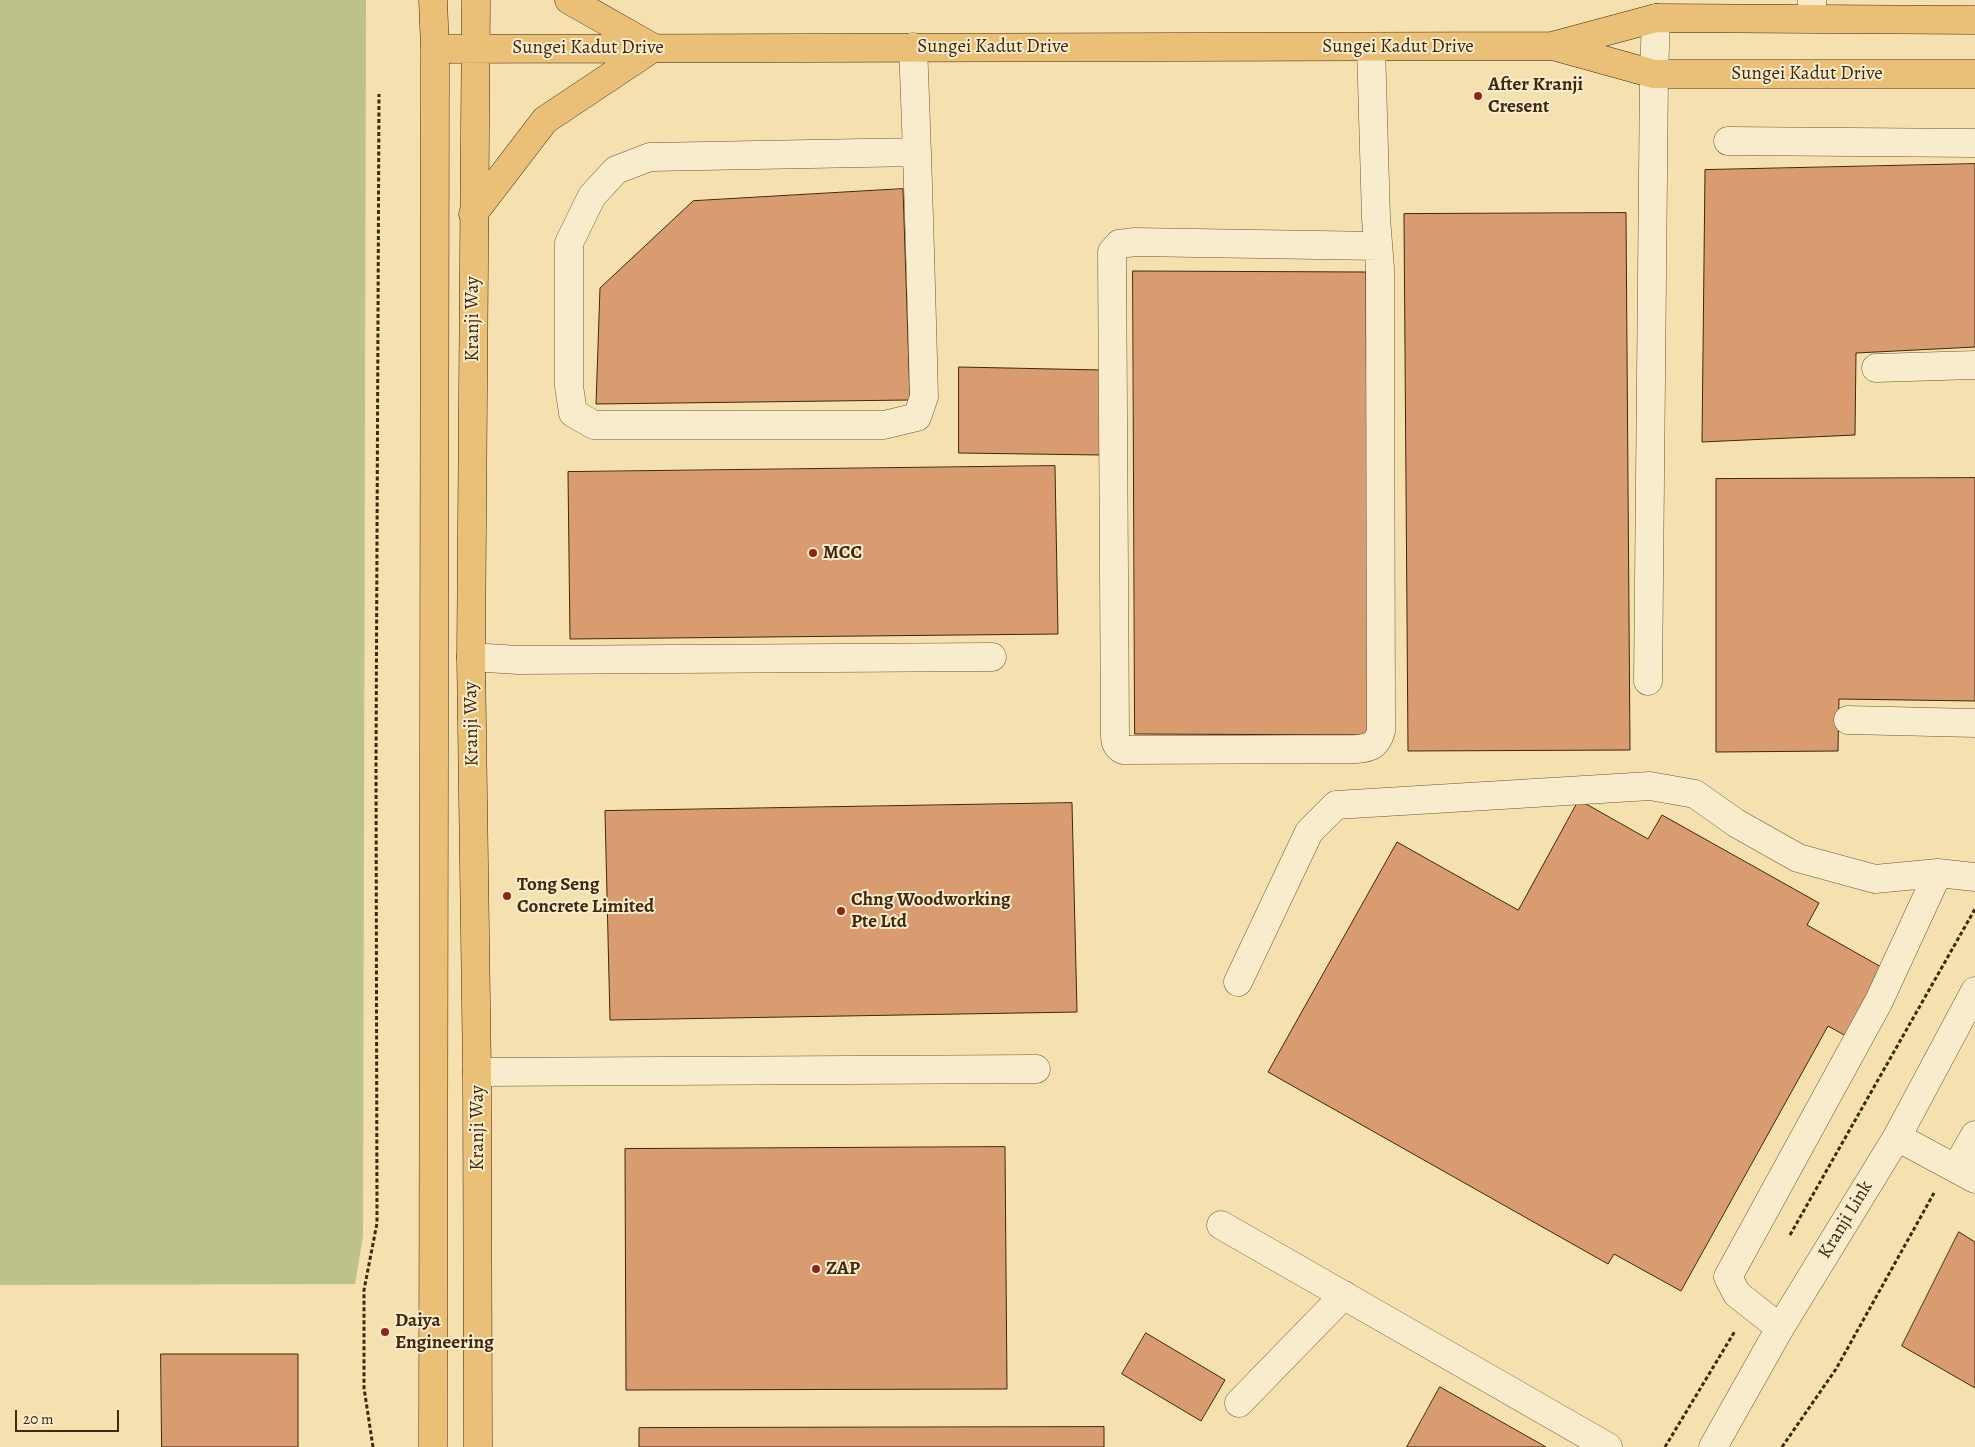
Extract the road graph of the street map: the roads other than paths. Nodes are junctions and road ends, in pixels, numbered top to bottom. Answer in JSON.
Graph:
{"nodes":[{"id":1,"x":433,"y":0,"type":"edge"},
{"id":2,"x":476,"y":0,"type":"edge"},
{"id":3,"x":569,"y":0,"type":"edge"},
{"id":4,"x":1812,"y":9,"type":"edge"},
{"id":5,"x":1656,"y":18,"type":"junction"},
{"id":6,"x":1975,"y":20,"type":"edge"},
{"id":7,"x":1552,"y":46,"type":"junction"},
{"id":8,"x":913,"y":47,"type":"junction"},
{"id":9,"x":476,"y":48,"type":"junction"},
{"id":10,"x":653,"y":48,"type":"junction"},
{"id":11,"x":1371,"y":48,"type":"junction"},
{"id":12,"x":435,"y":49,"type":"junction"},
{"id":13,"x":1654,"y":74,"type":"junction"},
{"id":14,"x":1975,"y":74,"type":"edge"},
{"id":15,"x":1728,"y":141,"type":"dead end"},
{"id":16,"x":1975,"y":143,"type":"edge"},
{"id":17,"x":917,"y":152,"type":"junction"},
{"id":18,"x":473,"y":214,"type":"junction"},
{"id":19,"x":1378,"y":246,"type":"junction"},
{"id":20,"x":1975,"y":365,"type":"edge"},
{"id":21,"x":1876,"y":368,"type":"dead end"},
{"id":22,"x":992,"y":657,"type":"dead end"},
{"id":23,"x":471,"y":658,"type":"junction"},
{"id":24,"x":1648,"y":682,"type":"dead end"},
{"id":25,"x":1848,"y":720,"type":"dead end"},
{"id":26,"x":1975,"y":723,"type":"edge"},
{"id":27,"x":1938,"y":873,"type":"junction"},
{"id":28,"x":1975,"y":877,"type":"edge"},
{"id":29,"x":1238,"y":982,"type":"dead end"},
{"id":30,"x":1975,"y":990,"type":"edge"},
{"id":31,"x":1036,"y":1069,"type":"dead end"},
{"id":32,"x":477,"y":1072,"type":"junction"},
{"id":33,"x":1975,"y":1135,"type":"edge"},
{"id":34,"x":1897,"y":1137,"type":"junction"},
{"id":35,"x":1960,"y":1171,"type":"edge"},
{"id":36,"x":1221,"y":1225,"type":"dead end"},
{"id":37,"x":1344,"y":1296,"type":"junction"},
{"id":38,"x":1780,"y":1328,"type":"junction"},
{"id":39,"x":1238,"y":1403,"type":"dead end"},
{"id":40,"x":433,"y":1447,"type":"edge"},
{"id":41,"x":478,"y":1447,"type":"edge"},
{"id":42,"x":1608,"y":1447,"type":"edge"},
{"id":43,"x":1713,"y":1447,"type":"edge"}],
"edges":[{"from":1,"to":12,"type":"main road","name":"Kranji Way"},
{"from":2,"to":9,"type":"main road","name":"Kranji Way"},
{"from":3,"to":10,"type":"main road"},
{"from":4,"to":5,"type":"main road","name":"Sungei Kadut Drive"},
{"from":4,"to":6,"type":"main road","name":"Sungei Kadut Drive"},
{"from":5,"to":7,"type":"main road","name":"Sungei Kadut Drive"},
{"from":5,"to":13,"type":"street"},
{"from":7,"to":11,"type":"main road","name":"Sungei Kadut Drive"},
{"from":7,"to":13,"type":"main road","name":"Sungei Kadut Drive"},
{"from":8,"to":10,"type":"main road","name":"Sungei Kadut Drive"},
{"from":8,"to":11,"type":"main road","name":"Sungei Kadut Drive"},
{"from":8,"to":17,"type":"street"},
{"from":9,"to":10,"type":"main road","name":"Sungei Kadut Drive"},
{"from":9,"to":12,"type":"main road","name":"Sungei Kadut Drive"},
{"from":9,"to":18,"type":"main road","name":"Kranji Way"},
{"from":10,"to":18,"type":"main road"},
{"from":11,"to":19,"type":"street"},
{"from":12,"to":40,"type":"main road","name":"Kranji Way"},
{"from":13,"to":14,"type":"main road","name":"Sungei Kadut Drive"},
{"from":13,"to":24,"type":"street"},
{"from":15,"to":16,"type":"street"},
{"from":17,"to":17,"type":"street"},
{"from":18,"to":23,"type":"main road","name":"Kranji Way"},
{"from":19,"to":19,"type":"street"},
{"from":20,"to":21,"type":"street"},
{"from":22,"to":23,"type":"street"},
{"from":23,"to":32,"type":"main road","name":"Kranji Way"},
{"from":25,"to":26,"type":"street"},
{"from":27,"to":28,"type":"street"},
{"from":27,"to":29,"type":"street"},
{"from":27,"to":38,"type":"street"},
{"from":30,"to":34,"type":"street","name":"Kranji Link"},
{"from":31,"to":32,"type":"street"},
{"from":32,"to":41,"type":"main road","name":"Kranji Way"},
{"from":33,"to":35,"type":"street"},
{"from":34,"to":35,"type":"street"},
{"from":34,"to":38,"type":"street","name":"Kranji Link"},
{"from":36,"to":37,"type":"street"},
{"from":37,"to":39,"type":"street"},
{"from":37,"to":42,"type":"street"},
{"from":38,"to":43,"type":"street","name":"Kranji Link"}]}
